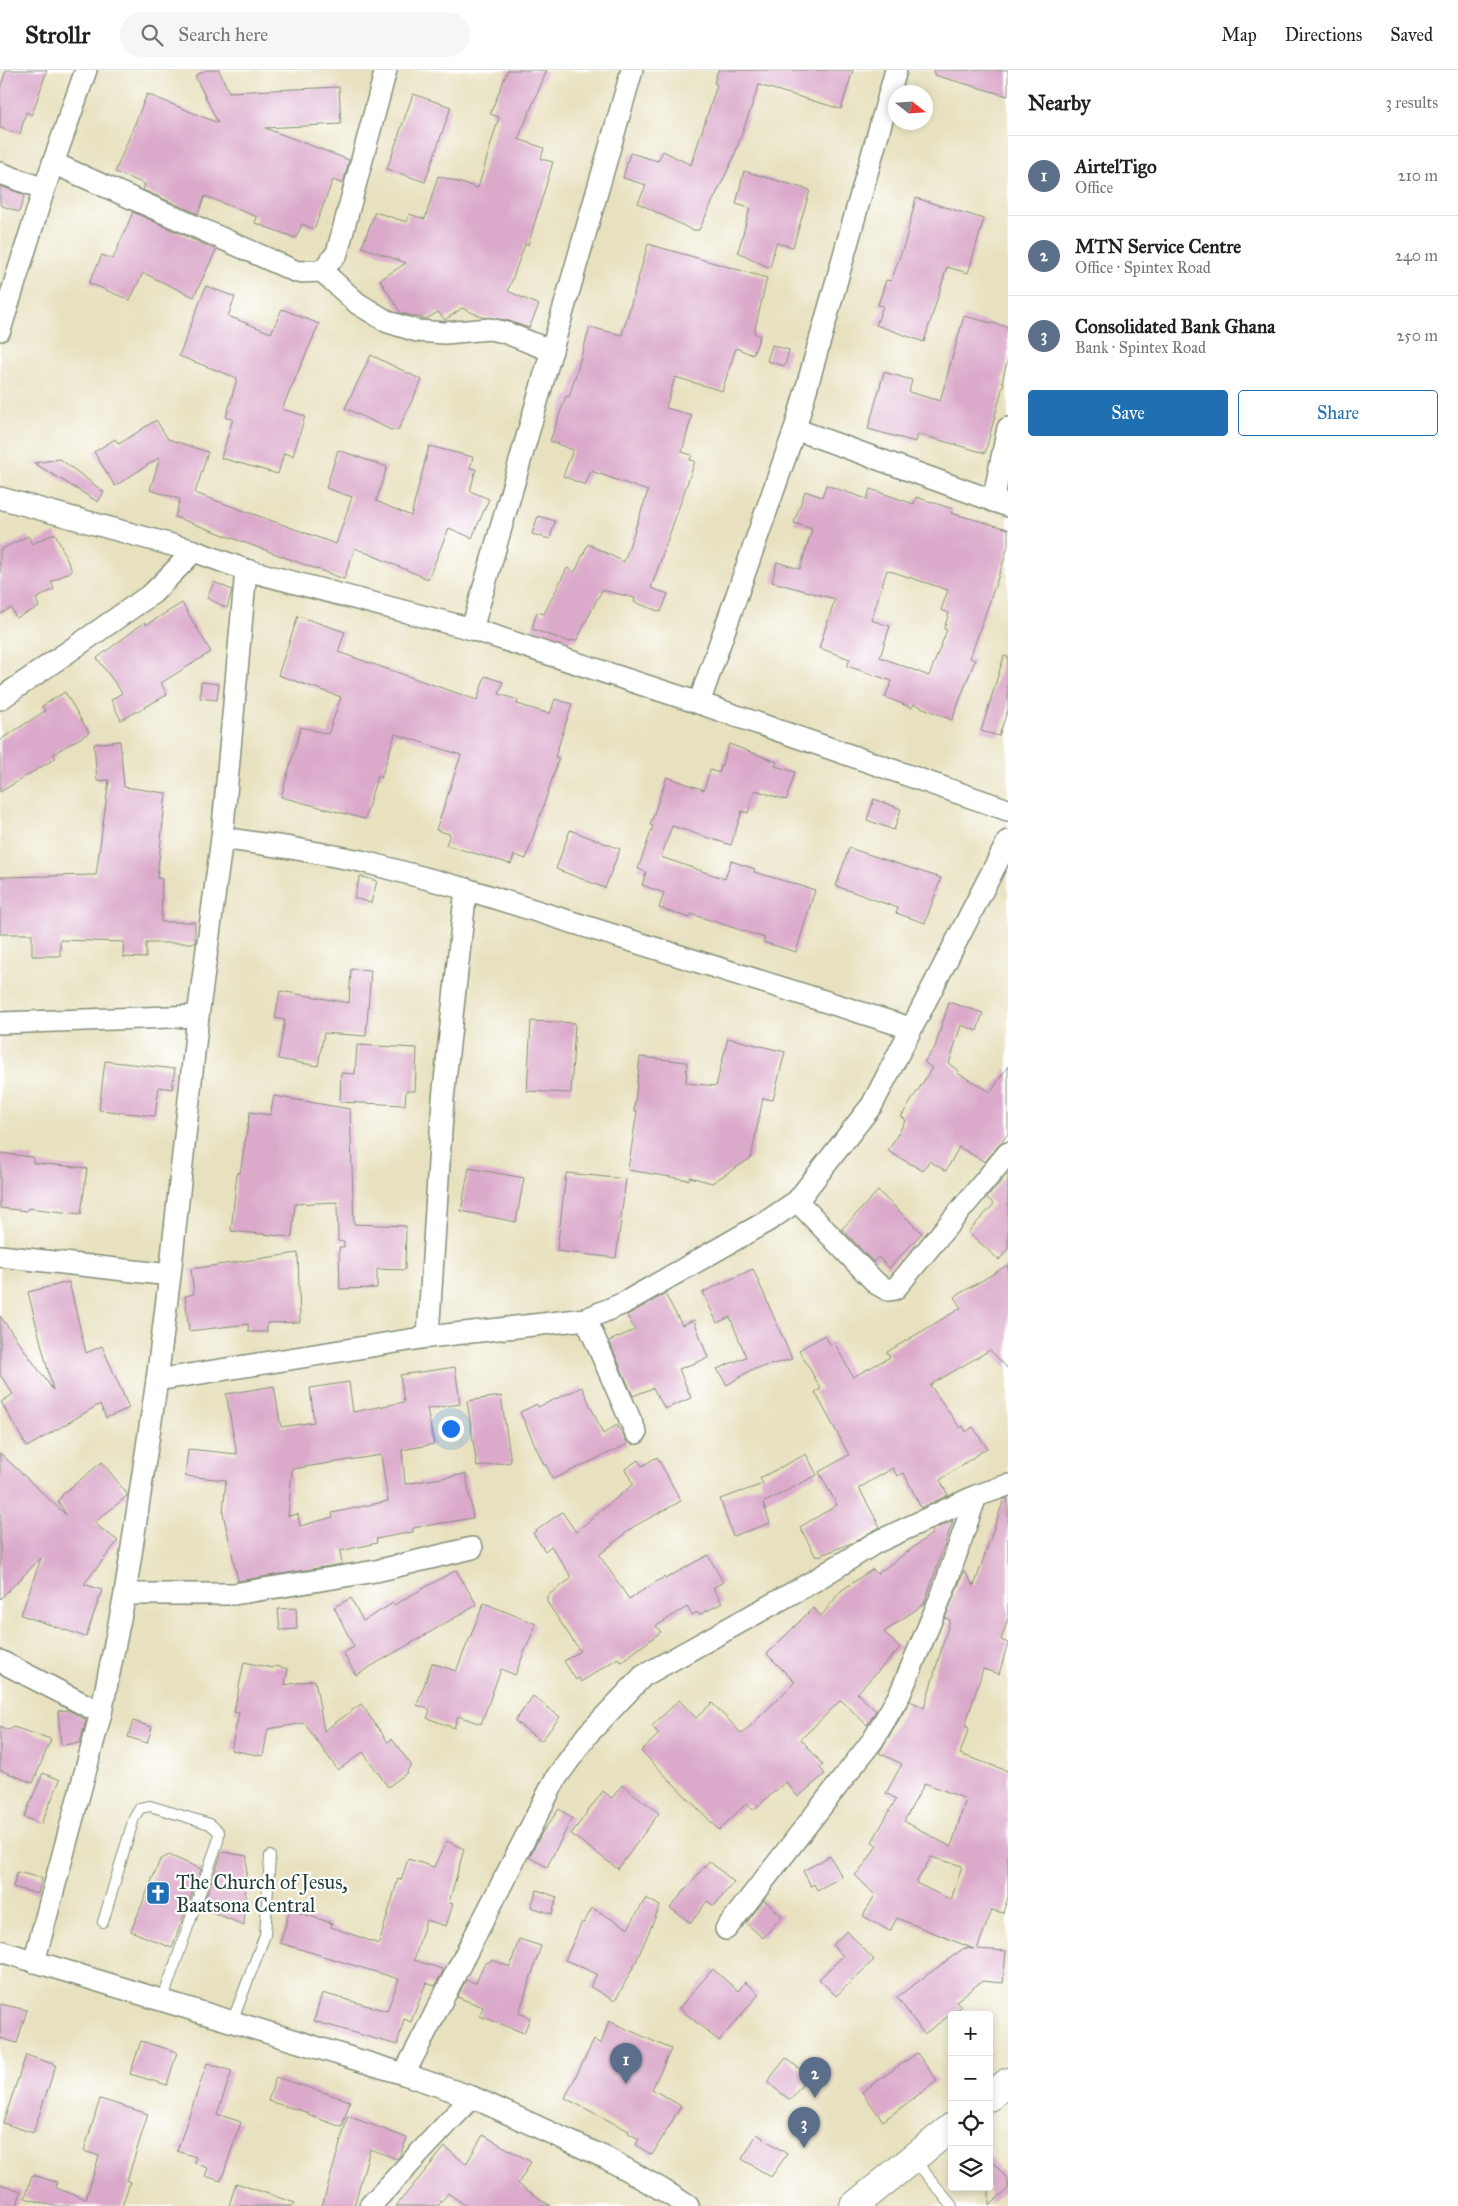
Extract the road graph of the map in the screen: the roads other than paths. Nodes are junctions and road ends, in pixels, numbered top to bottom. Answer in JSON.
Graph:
{"nodes":[{"id":1,"x":86,"y":70,"type":"edge"},
{"id":2,"x":386,"y":70,"type":"edge"},
{"id":3,"x":632,"y":70,"type":"edge"},
{"id":4,"x":896,"y":70,"type":"edge"},
{"id":5,"x":53,"y":163,"type":"junction"},
{"id":6,"x":0,"y":174,"type":"edge"},
{"id":7,"x":44,"y":189,"type":"junction"},
{"id":8,"x":322,"y":271,"type":"junction"},
{"id":9,"x":0,"y":330,"type":"edge"},
{"id":10,"x":552,"y":351,"type":"junction"},
{"id":11,"x":1008,"y":428,"type":"edge"},
{"id":12,"x":795,"y":430,"type":"junction"},
{"id":13,"x":0,"y":498,"type":"edge"},
{"id":14,"x":1001,"y":504,"type":"edge"},
{"id":15,"x":194,"y":551,"type":"junction"},
{"id":16,"x":246,"y":570,"type":"junction"},
{"id":17,"x":472,"y":629,"type":"junction"},
{"id":18,"x":0,"y":699,"type":"edge"},
{"id":19,"x":700,"y":703,"type":"junction"},
{"id":20,"x":1008,"y":810,"type":"edge"},
{"id":21,"x":222,"y":838,"type":"junction"},
{"id":22,"x":1008,"y":841,"type":"edge"},
{"id":23,"x":466,"y":889,"type":"junction"},
{"id":24,"x":198,"y":1016,"type":"junction"},
{"id":25,"x":0,"y":1023,"type":"edge"},
{"id":26,"x":910,"y":1028,"type":"junction"},
{"id":27,"x":1008,"y":1153,"type":"edge"},
{"id":28,"x":797,"y":1201,"type":"junction"},
{"id":29,"x":0,"y":1256,"type":"edge"},
{"id":30,"x":170,"y":1275,"type":"junction"},
{"id":31,"x":586,"y":1319,"type":"junction"},
{"id":32,"x":428,"y":1337,"type":"junction"},
{"id":33,"x":157,"y":1380,"type":"junction"},
{"id":34,"x":636,"y":1433,"type":"dead end"},
{"id":35,"x":1008,"y":1485,"type":"edge"},
{"id":36,"x":976,"y":1496,"type":"junction"},
{"id":37,"x":472,"y":1548,"type":"dead end"},
{"id":38,"x":125,"y":1594,"type":"junction"},
{"id":39,"x":0,"y":1661,"type":"edge"},
{"id":40,"x":102,"y":1712,"type":"junction"},
{"id":41,"x":270,"y":1856,"type":"dead end"},
{"id":42,"x":103,"y":1922,"type":"dead end"},
{"id":43,"x":726,"y":1929,"type":"dead end"},
{"id":44,"x":0,"y":1951,"type":"edge"},
{"id":45,"x":34,"y":1962,"type":"junction"},
{"id":46,"x":162,"y":2001,"type":"junction"},
{"id":47,"x":232,"y":2022,"type":"junction"},
{"id":48,"x":404,"y":2074,"type":"junction"},
{"id":49,"x":1008,"y":2082,"type":"edge"},
{"id":50,"x":993,"y":2094,"type":"edge"},
{"id":51,"x":472,"y":2098,"type":"junction"},
{"id":52,"x":948,"y":2131,"type":"edge"},
{"id":53,"x":913,"y":2158,"type":"junction"},
{"id":54,"x":370,"y":2206,"type":"edge"},
{"id":55,"x":688,"y":2206,"type":"edge"},
{"id":56,"x":854,"y":2206,"type":"edge"},
{"id":57,"x":952,"y":2206,"type":"edge"}],
"edges":[{"from":1,"to":5,"type":"street"},
{"from":2,"to":8,"type":"street"},
{"from":3,"to":10,"type":"street"},
{"from":4,"to":12,"type":"street"},
{"from":5,"to":7,"type":"street"},
{"from":5,"to":8,"type":"street"},
{"from":6,"to":7,"type":"street"},
{"from":7,"to":9,"type":"street"},
{"from":8,"to":10,"type":"street"},
{"from":10,"to":17,"type":"street"},
{"from":11,"to":14,"type":"street"},
{"from":12,"to":14,"type":"street"},
{"from":12,"to":19,"type":"street"},
{"from":13,"to":15,"type":"street"},
{"from":15,"to":16,"type":"street"},
{"from":15,"to":18,"type":"street"},
{"from":16,"to":17,"type":"street"},
{"from":16,"to":21,"type":"street"},
{"from":17,"to":19,"type":"street"},
{"from":19,"to":20,"type":"street"},
{"from":21,"to":23,"type":"street"},
{"from":21,"to":24,"type":"street"},
{"from":22,"to":26,"type":"street"},
{"from":23,"to":26,"type":"street"},
{"from":23,"to":32,"type":"street"},
{"from":24,"to":25,"type":"street"},
{"from":24,"to":30,"type":"street"},
{"from":26,"to":28,"type":"street"},
{"from":27,"to":28,"type":"street"},
{"from":28,"to":31,"type":"street"},
{"from":29,"to":30,"type":"street"},
{"from":30,"to":33,"type":"street"},
{"from":31,"to":32,"type":"street"},
{"from":31,"to":34,"type":"street"},
{"from":32,"to":33,"type":"street"},
{"from":33,"to":38,"type":"street"},
{"from":35,"to":36,"type":"street"},
{"from":36,"to":43,"type":"street"},
{"from":36,"to":48,"type":"street"},
{"from":37,"to":38,"type":"street"},
{"from":38,"to":40,"type":"street"},
{"from":39,"to":40,"type":"street"},
{"from":40,"to":45,"type":"street"},
{"from":41,"to":47,"type":"lane"},
{"from":42,"to":46,"type":"lane"},
{"from":44,"to":45,"type":"street"},
{"from":45,"to":46,"type":"street"},
{"from":46,"to":47,"type":"street"},
{"from":47,"to":48,"type":"street"},
{"from":48,"to":51,"type":"street"},
{"from":49,"to":50,"type":"main road"},
{"from":51,"to":54,"type":"street"},
{"from":51,"to":55,"type":"street"},
{"from":52,"to":53,"type":"main road"},
{"from":53,"to":56,"type":"main road"},
{"from":53,"to":57,"type":"lane"}]}
